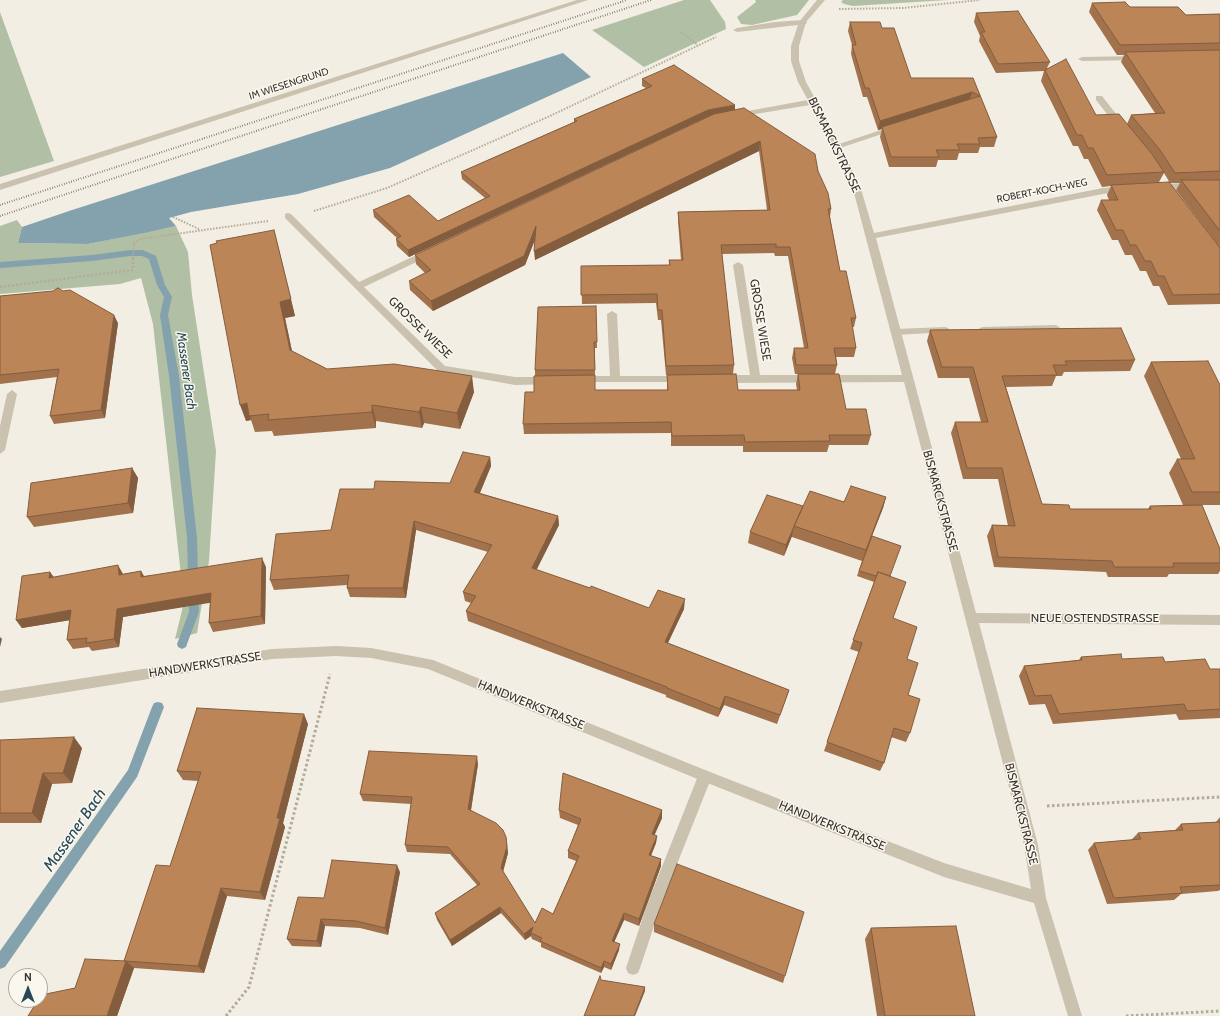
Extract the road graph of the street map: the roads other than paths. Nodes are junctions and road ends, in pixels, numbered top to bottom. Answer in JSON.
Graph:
{"nodes":[{"id":1,"x":584,"y":0,"type":"edge"},
{"id":2,"x":820,"y":0,"type":"edge"},
{"id":3,"x":803,"y":22,"type":"junction"},
{"id":4,"x":737,"y":30,"type":"road end"},
{"id":5,"x":1149,"y":58,"type":"edge"},
{"id":6,"x":1082,"y":60,"type":"dead end"},
{"id":7,"x":1099,"y":98,"type":"dead end"},
{"id":8,"x":814,"y":102,"type":"junction"},
{"id":9,"x":726,"y":117,"type":"edge"},
{"id":10,"x":905,"y":126,"type":"edge"},
{"id":11,"x":1127,"y":133,"type":"edge"},
{"id":12,"x":837,"y":146,"type":"junction"},
{"id":13,"x":1220,"y":185,"type":"edge"},
{"id":14,"x":0,"y":187,"type":"edge"},
{"id":15,"x":1151,"y":187,"type":"edge"},
{"id":16,"x":1136,"y":188,"type":"edge"},
{"id":17,"x":288,"y":216,"type":"road end"},
{"id":18,"x":871,"y":236,"type":"junction"},
{"id":19,"x":437,"y":248,"type":"edge"},
{"id":20,"x":738,"y":265,"type":"dead end"},
{"id":21,"x":358,"y":286,"type":"junction"},
{"id":22,"x":612,"y":314,"type":"dead end"},
{"id":23,"x":1055,"y":328,"type":"edge"},
{"id":24,"x":951,"y":330,"type":"edge"},
{"id":25,"x":975,"y":330,"type":"edge"},
{"id":26,"x":896,"y":332,"type":"junction"},
{"id":27,"x":907,"y":378,"type":"junction"},
{"id":28,"x":717,"y":379,"type":"edge"},
{"id":29,"x":756,"y":379,"type":"junction"},
{"id":30,"x":614,"y":380,"type":"junction"},
{"id":31,"x":693,"y":380,"type":"edge"},
{"id":32,"x":12,"y":394,"type":"dead end"},
{"id":33,"x":0,"y":450,"type":"edge"},
{"id":34,"x":970,"y":618,"type":"junction"},
{"id":35,"x":1220,"y":620,"type":"edge"},
{"id":36,"x":0,"y":697,"type":"edge"},
{"id":37,"x":705,"y":776,"type":"junction"},
{"id":38,"x":1039,"y":898,"type":"junction"},
{"id":39,"x":633,"y":968,"type":"dead end"},
{"id":40,"x":1075,"y":1016,"type":"edge"}],
"edges":[{"from":1,"to":14,"type":"street","name":"IM WIESENGRUND"},
{"from":2,"to":3,"type":"street","name":"BISMARCKSTRASSE"},
{"from":3,"to":4,"type":"street"},
{"from":3,"to":8,"type":"street","name":"BISMARCKSTRASSE"},
{"from":5,"to":6,"type":"street"},
{"from":7,"to":11,"type":"street"},
{"from":8,"to":9,"type":"street"},
{"from":8,"to":12,"type":"street","name":"BISMARCKSTRASSE"},
{"from":10,"to":12,"type":"street"},
{"from":12,"to":18,"type":"street","name":"BISMARCKSTRASSE"},
{"from":13,"to":15,"type":"street"},
{"from":16,"to":18,"type":"street","name":"ROBERT-KOCH-WEG"},
{"from":17,"to":21,"type":"street","name":"GROSSE WIESE"},
{"from":18,"to":26,"type":"street","name":"BISMARCKSTRASSE"},
{"from":19,"to":21,"type":"street"},
{"from":20,"to":29,"type":"street","name":"GROSSE WIESE"},
{"from":21,"to":30,"type":"street","name":"GROSSE WIESE"},
{"from":22,"to":30,"type":"street"},
{"from":23,"to":25,"type":"street"},
{"from":24,"to":26,"type":"street"},
{"from":26,"to":27,"type":"street","name":"BISMARCKSTRASSE"},
{"from":27,"to":29,"type":"street","name":"GROSSE WIESE"},
{"from":27,"to":34,"type":"street","name":"BISMARCKSTRASSE"},
{"from":28,"to":29,"type":"street","name":"GROSSE WIESE"},
{"from":30,"to":31,"type":"street","name":"GROSSE WIESE"},
{"from":32,"to":33,"type":"street"},
{"from":34,"to":35,"type":"street","name":"NEUE OSTENDSTRASSE"},
{"from":34,"to":38,"type":"street","name":"BISMARCKSTRASSE"},
{"from":36,"to":37,"type":"street","name":"HANDWERKSTRASSE"},
{"from":37,"to":38,"type":"street","name":"HANDWERKSTRASSE"},
{"from":37,"to":39,"type":"street"},
{"from":38,"to":40,"type":"street","name":"BISMARCKSTRASSE"}]}
